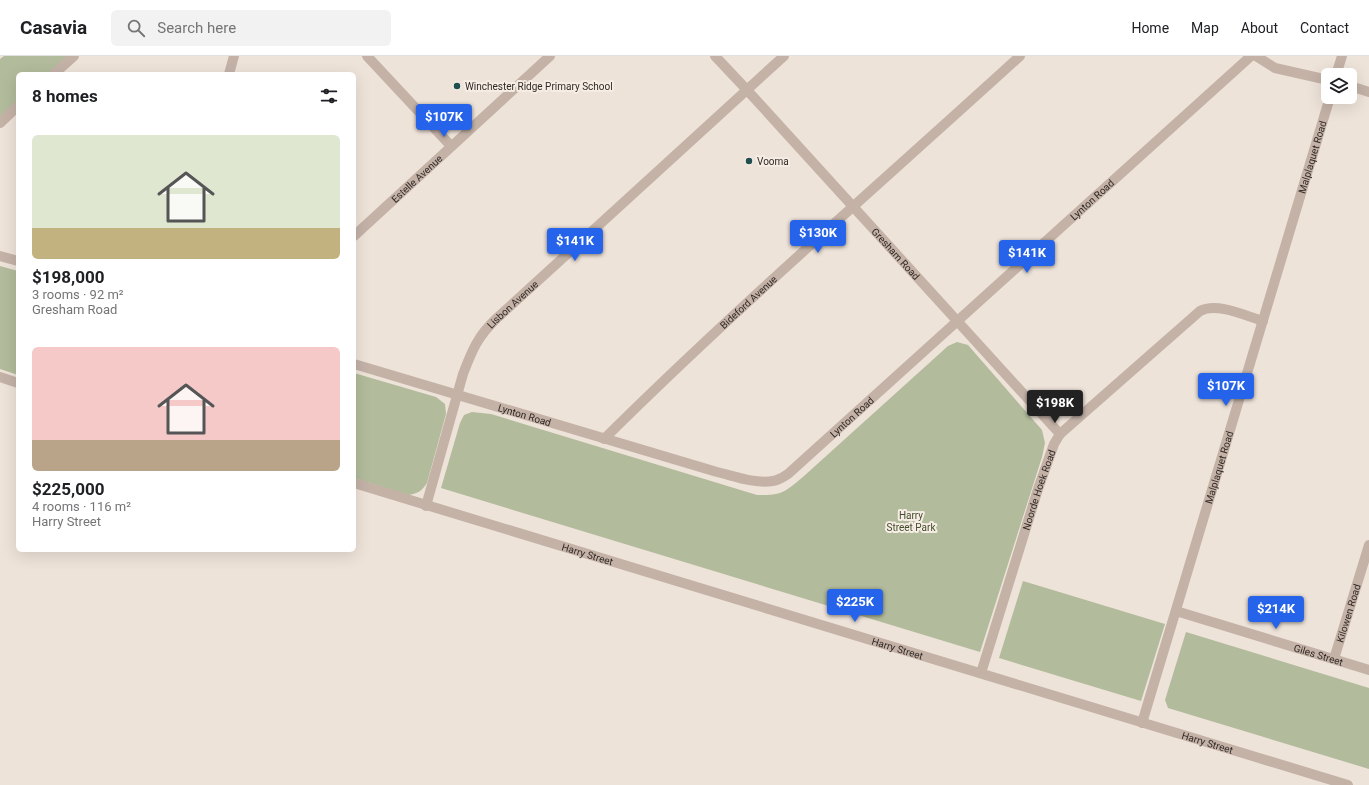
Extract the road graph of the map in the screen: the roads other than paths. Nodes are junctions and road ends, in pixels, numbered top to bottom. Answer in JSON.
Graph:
{"nodes":[{"id":1,"x":74,"y":56,"type":"edge"},
{"id":2,"x":234,"y":56,"type":"edge"},
{"id":3,"x":367,"y":56,"type":"edge"},
{"id":4,"x":550,"y":56,"type":"edge"},
{"id":5,"x":715,"y":56,"type":"edge"},
{"id":6,"x":784,"y":56,"type":"edge"},
{"id":7,"x":1020,"y":56,"type":"edge"},
{"id":8,"x":1251,"y":56,"type":"edge"},
{"id":9,"x":1256,"y":56,"type":"edge"},
{"id":10,"x":1342,"y":56,"type":"edge"},
{"id":11,"x":1338,"y":68,"type":"edge"},
{"id":12,"x":56,"y":72,"type":"edge"},
{"id":13,"x":230,"y":72,"type":"edge"},
{"id":14,"x":1321,"y":78,"type":"edge"},
{"id":15,"x":1357,"y":88,"type":"edge"},
{"id":16,"x":747,"y":90,"type":"junction"},
{"id":17,"x":1369,"y":92,"type":"edge"},
{"id":18,"x":1328,"y":104,"type":"edge"},
{"id":19,"x":16,"y":108,"type":"edge"},
{"id":20,"x":0,"y":123,"type":"edge"},
{"id":21,"x":451,"y":146,"type":"junction"},
{"id":22,"x":853,"y":207,"type":"junction"},
{"id":23,"x":356,"y":234,"type":"edge"},
{"id":24,"x":0,"y":256,"type":"edge"},
{"id":25,"x":16,"y":261,"type":"edge"},
{"id":26,"x":1263,"y":321,"type":"junction"},
{"id":27,"x":958,"y":322,"type":"junction"},
{"id":28,"x":356,"y":365,"type":"edge"},
{"id":29,"x":0,"y":377,"type":"edge"},
{"id":30,"x":16,"y":381,"type":"edge"},
{"id":31,"x":457,"y":396,"type":"junction"},
{"id":32,"x":1060,"y":434,"type":"junction"},
{"id":33,"x":604,"y":439,"type":"junction"},
{"id":34,"x":356,"y":484,"type":"edge"},
{"id":35,"x":426,"y":506,"type":"junction"},
{"id":36,"x":1369,"y":545,"type":"edge"},
{"id":37,"x":1176,"y":611,"type":"junction"},
{"id":38,"x":1334,"y":659,"type":"junction"},
{"id":39,"x":1369,"y":670,"type":"edge"},
{"id":40,"x":981,"y":673,"type":"junction"},
{"id":41,"x":1142,"y":723,"type":"junction"},
{"id":42,"x":1348,"y":785,"type":"edge"}],
"edges":[{"from":1,"to":12,"type":"street"},
{"from":2,"to":13,"type":"street"},
{"from":3,"to":21,"type":"street"},
{"from":4,"to":21,"type":"street","name":"Estelle Avenue"},
{"from":5,"to":16,"type":"street","name":"Gresham Road"},
{"from":6,"to":16,"type":"street","name":"Lisbon Avenue"},
{"from":7,"to":22,"type":"street","name":"Bideford Avenue"},
{"from":8,"to":27,"type":"street","name":"Lynton Road"},
{"from":9,"to":14,"type":"street"},
{"from":10,"to":11,"type":"street"},
{"from":15,"to":17,"type":"street"},
{"from":16,"to":22,"type":"street","name":"Gresham Road"},
{"from":16,"to":31,"type":"street","name":"Lisbon Avenue"},
{"from":18,"to":26,"type":"street","name":"Malplaquet Road"},
{"from":19,"to":20,"type":"street"},
{"from":21,"to":23,"type":"street","name":"Estelle Avenue"},
{"from":22,"to":27,"type":"street","name":"Gresham Road"},
{"from":22,"to":33,"type":"street","name":"Bideford Avenue"},
{"from":24,"to":25,"type":"street"},
{"from":26,"to":32,"type":"street","name":"Noorde Hoek Road"},
{"from":26,"to":37,"type":"street","name":"Malplaquet Road"},
{"from":27,"to":32,"type":"street","name":"Gresham Road"},
{"from":27,"to":33,"type":"street","name":"Lynton Road"},
{"from":28,"to":31,"type":"street","name":"Lynton Road"},
{"from":29,"to":30,"type":"street"},
{"from":31,"to":33,"type":"street","name":"Lynton Road"},
{"from":31,"to":35,"type":"street","name":"Lisbon Avenue"},
{"from":32,"to":40,"type":"street","name":"Noorde Hoek Road"},
{"from":34,"to":35,"type":"street","name":"Harry Street"},
{"from":35,"to":40,"type":"street","name":"Harry Street"},
{"from":36,"to":38,"type":"street","name":"Kilowen Road"},
{"from":37,"to":38,"type":"street","name":"Giles Street"},
{"from":37,"to":41,"type":"street","name":"Malplaquet Road"},
{"from":38,"to":39,"type":"street","name":"Giles Street"},
{"from":40,"to":41,"type":"street","name":"Harry Street"},
{"from":41,"to":42,"type":"street","name":"Harry Street"}]}
